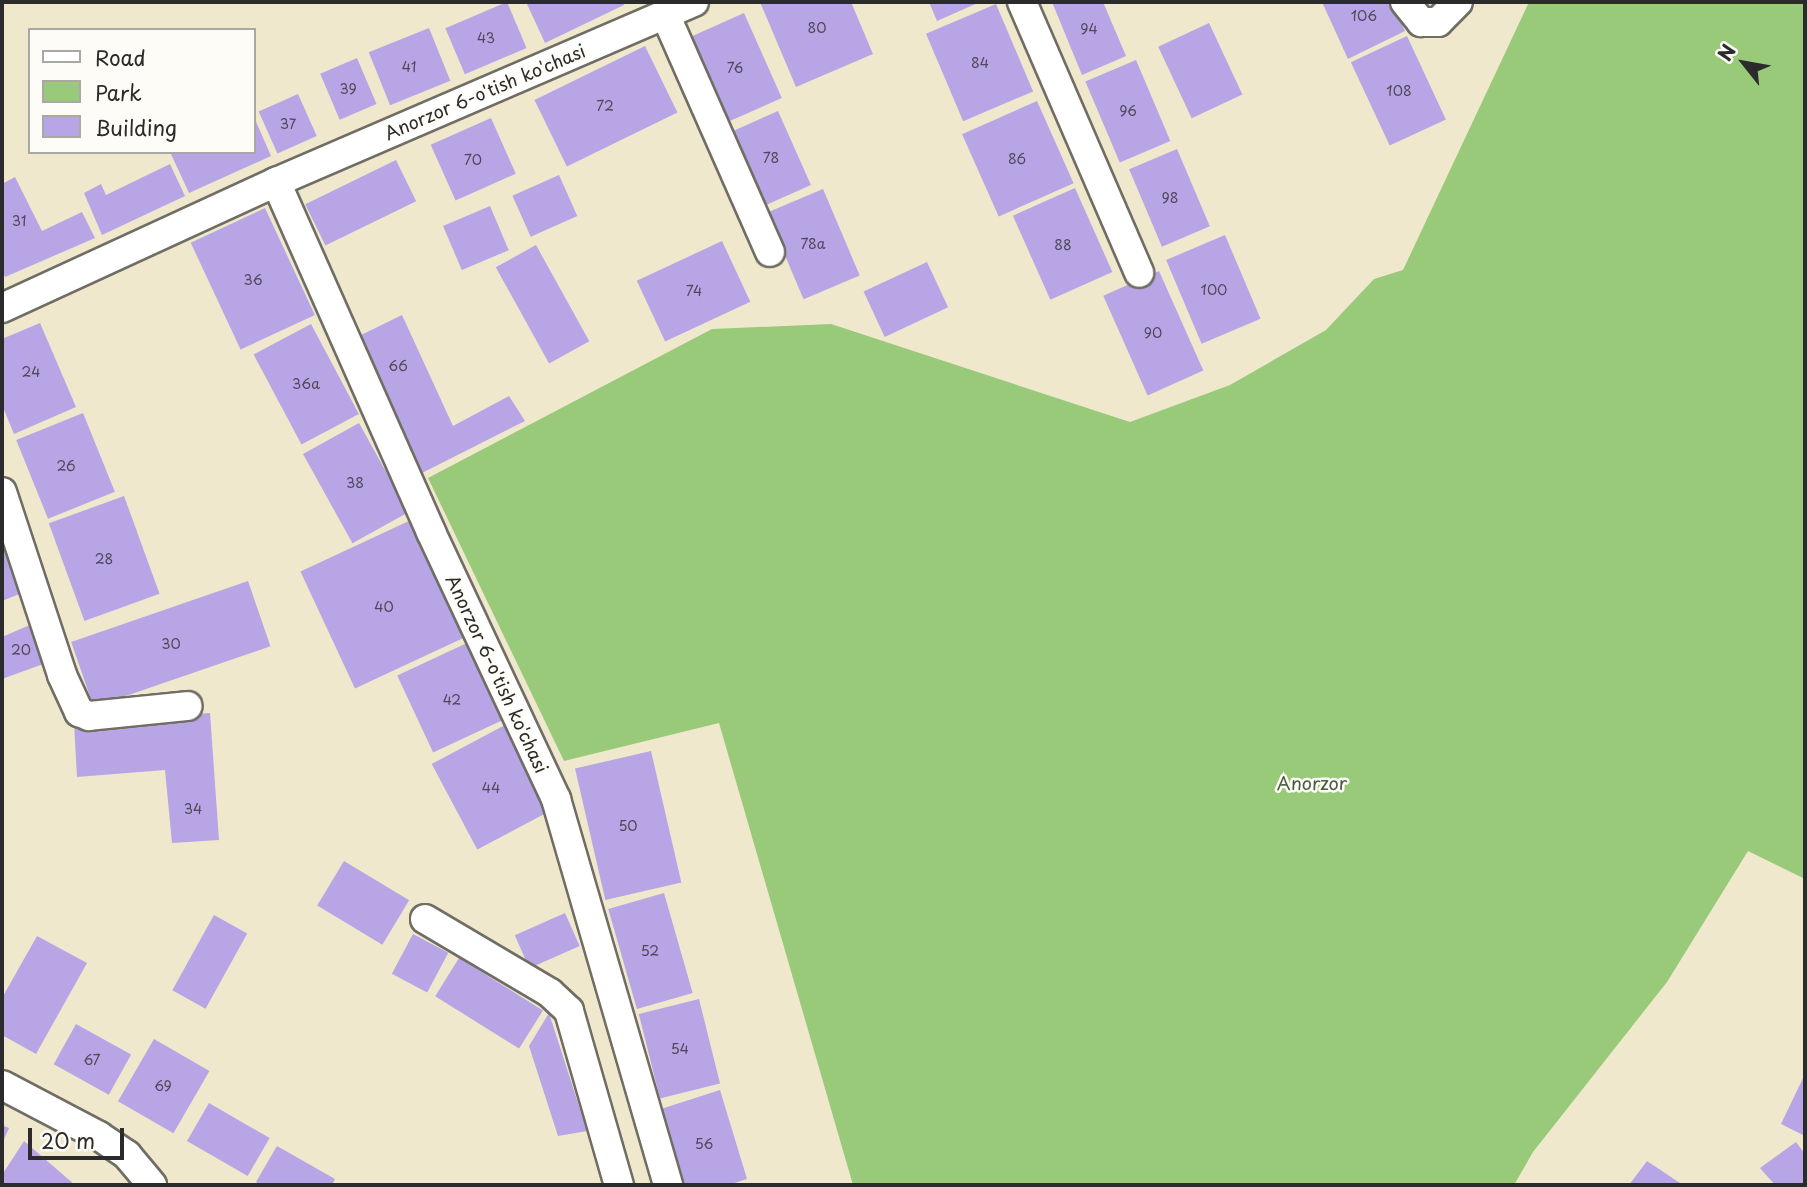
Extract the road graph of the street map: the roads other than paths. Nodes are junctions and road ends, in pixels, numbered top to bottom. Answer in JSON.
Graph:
{"nodes":[{"id":1,"x":695,"y":2,"type":"edge"},
{"id":2,"x":1022,"y":2,"type":"edge"},
{"id":3,"x":1405,"y":2,"type":"edge"},
{"id":4,"x":1458,"y":2,"type":"edge"},
{"id":5,"x":665,"y":15,"type":"junction"},
{"id":6,"x":276,"y":182,"type":"junction"},
{"id":7,"x":770,"y":252,"type":"dead end"},
{"id":8,"x":1139,"y":273,"type":"dead end"},
{"id":9,"x":2,"y":308,"type":"edge"},
{"id":10,"x":2,"y":492,"type":"edge"},
{"id":11,"x":187,"y":705,"type":"dead end"},
{"id":12,"x":425,"y":919,"type":"dead end"},
{"id":13,"x":2,"y":1086,"type":"edge"},
{"id":14,"x":152,"y":1185,"type":"edge"},
{"id":15,"x":619,"y":1185,"type":"edge"},
{"id":16,"x":668,"y":1185,"type":"edge"}],
"edges":[{"from":1,"to":5,"type":"street","name":"Anorzor 6-o'tish ko'chasi"},
{"from":2,"to":8,"type":"street"},
{"from":3,"to":4,"type":"street"},
{"from":5,"to":6,"type":"street","name":"Anorzor 6-o'tish ko'chasi"},
{"from":5,"to":7,"type":"street"},
{"from":6,"to":9,"type":"street","name":"Anorzor 6-o'tish ko'chasi"},
{"from":6,"to":16,"type":"street","name":"Anorzor 6-o'tish ko'chasi"},
{"from":10,"to":11,"type":"street"},
{"from":12,"to":15,"type":"street"},
{"from":13,"to":14,"type":"street"}]}
